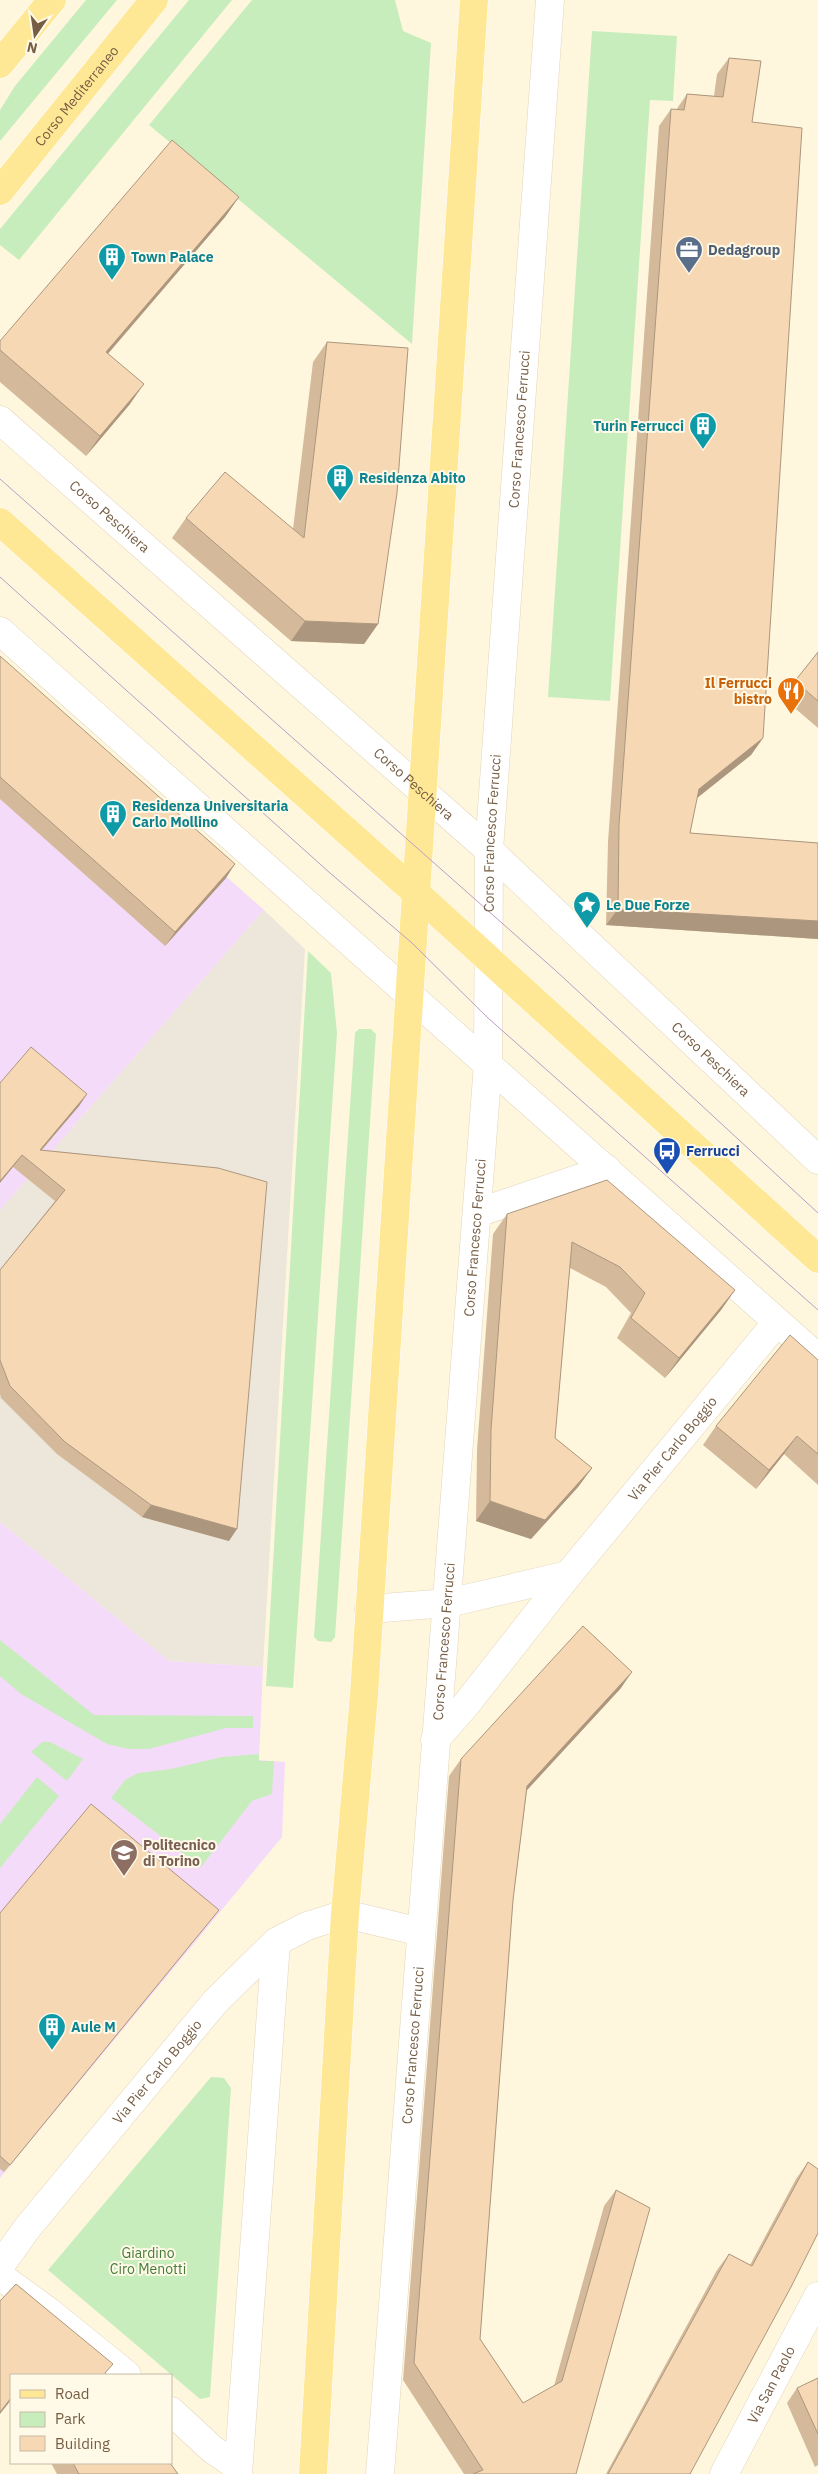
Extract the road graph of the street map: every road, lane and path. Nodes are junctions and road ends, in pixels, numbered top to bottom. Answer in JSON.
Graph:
{"nodes":[{"id":1,"x":52,"y":0,"type":"edge"},
{"id":2,"x":154,"y":0,"type":"edge"},
{"id":3,"x":474,"y":0,"type":"edge"},
{"id":4,"x":550,"y":0,"type":"edge"},
{"id":5,"x":0,"y":64,"type":"edge"},
{"id":6,"x":0,"y":191,"type":"edge"},
{"id":7,"x":0,"y":420,"type":"edge"},
{"id":8,"x":0,"y":522,"type":"edge"},
{"id":9,"x":0,"y":631,"type":"edge"},
{"id":10,"x":422,"y":791,"type":"junction"},
{"id":11,"x":489,"y":850,"type":"junction"},
{"id":12,"x":415,"y":892,"type":"junction"},
{"id":13,"x":488,"y":959,"type":"junction"},
{"id":14,"x":409,"y":993,"type":"junction"},
{"id":15,"x":488,"y":1064,"type":"junction"},
{"id":16,"x":818,"y":1160,"type":"edge"},
{"id":17,"x":607,"y":1169,"type":"junction"},
{"id":18,"x":477,"y":1213,"type":"junction"},
{"id":19,"x":818,"y":1259,"type":"edge"},
{"id":20,"x":777,"y":1322,"type":"junction"},
{"id":21,"x":818,"y":1358,"type":"edge"},
{"id":22,"x":568,"y":1575,"type":"junction"},
{"id":23,"x":448,"y":1603,"type":"junction"},
{"id":24,"x":369,"y":1609,"type":"junction"},
{"id":25,"x":435,"y":1740,"type":"junction"},
{"id":26,"x":345,"y":1914,"type":"junction"},
{"id":27,"x":421,"y":1932,"type":"junction"},
{"id":28,"x":276,"y":1942,"type":"junction"},
{"id":29,"x":0,"y":2266,"type":"edge"},
{"id":30,"x":0,"y":2276,"type":"edge"},
{"id":31,"x":818,"y":2296,"type":"edge"},
{"id":32,"x":127,"y":2374,"type":"edge"},
{"id":33,"x":172,"y":2413,"type":"edge"},
{"id":34,"x":238,"y":2471,"type":"edge"},
{"id":35,"x":313,"y":2474,"type":"edge"},
{"id":36,"x":380,"y":2474,"type":"edge"},
{"id":37,"x":724,"y":2474,"type":"edge"}],
"edges":[{"from":1,"to":5,"type":"main road"},
{"from":2,"to":6,"type":"main road","name":"Corso Mediterraneo"},
{"from":3,"to":10,"type":"main road"},
{"from":4,"to":11,"type":"street","name":"Corso Francesco Ferrucci"},
{"from":7,"to":10,"type":"street","name":"Corso Peschiera"},
{"from":8,"to":12,"type":"main road"},
{"from":9,"to":14,"type":"street"},
{"from":10,"to":11,"type":"street","name":"Corso Peschiera"},
{"from":10,"to":12,"type":"main road"},
{"from":11,"to":13,"type":"street","name":"Corso Francesco Ferrucci"},
{"from":11,"to":16,"type":"street","name":"Corso Peschiera"},
{"from":12,"to":13,"type":"main road"},
{"from":12,"to":14,"type":"main road"},
{"from":13,"to":15,"type":"street","name":"Corso Francesco Ferrucci"},
{"from":13,"to":19,"type":"main road"},
{"from":14,"to":15,"type":"street"},
{"from":14,"to":24,"type":"main road"},
{"from":15,"to":17,"type":"street"},
{"from":15,"to":18,"type":"street","name":"Corso Francesco Ferrucci"},
{"from":17,"to":18,"type":"street"},
{"from":17,"to":20,"type":"street"},
{"from":18,"to":23,"type":"street","name":"Corso Francesco Ferrucci"},
{"from":20,"to":21,"type":"street"},
{"from":20,"to":22,"type":"street","name":"Via Pier Carlo Boggio"},
{"from":22,"to":23,"type":"street"},
{"from":22,"to":25,"type":"street","name":"Via Pier Carlo Boggio"},
{"from":23,"to":24,"type":"street"},
{"from":23,"to":25,"type":"street","name":"Corso Francesco Ferrucci"},
{"from":24,"to":26,"type":"main road"},
{"from":25,"to":27,"type":"street","name":"Corso Francesco Ferrucci"},
{"from":26,"to":27,"type":"street"},
{"from":26,"to":28,"type":"street","name":"Via Pier Carlo Boggio"},
{"from":26,"to":35,"type":"main road"},
{"from":27,"to":36,"type":"street","name":"Corso Francesco Ferrucci"},
{"from":28,"to":29,"type":"street","name":"Via Pier Carlo Boggio"},
{"from":28,"to":34,"type":"street"},
{"from":30,"to":32,"type":"street"},
{"from":31,"to":37,"type":"street","name":"Via San Paolo"},
{"from":33,"to":34,"type":"street"}]}
